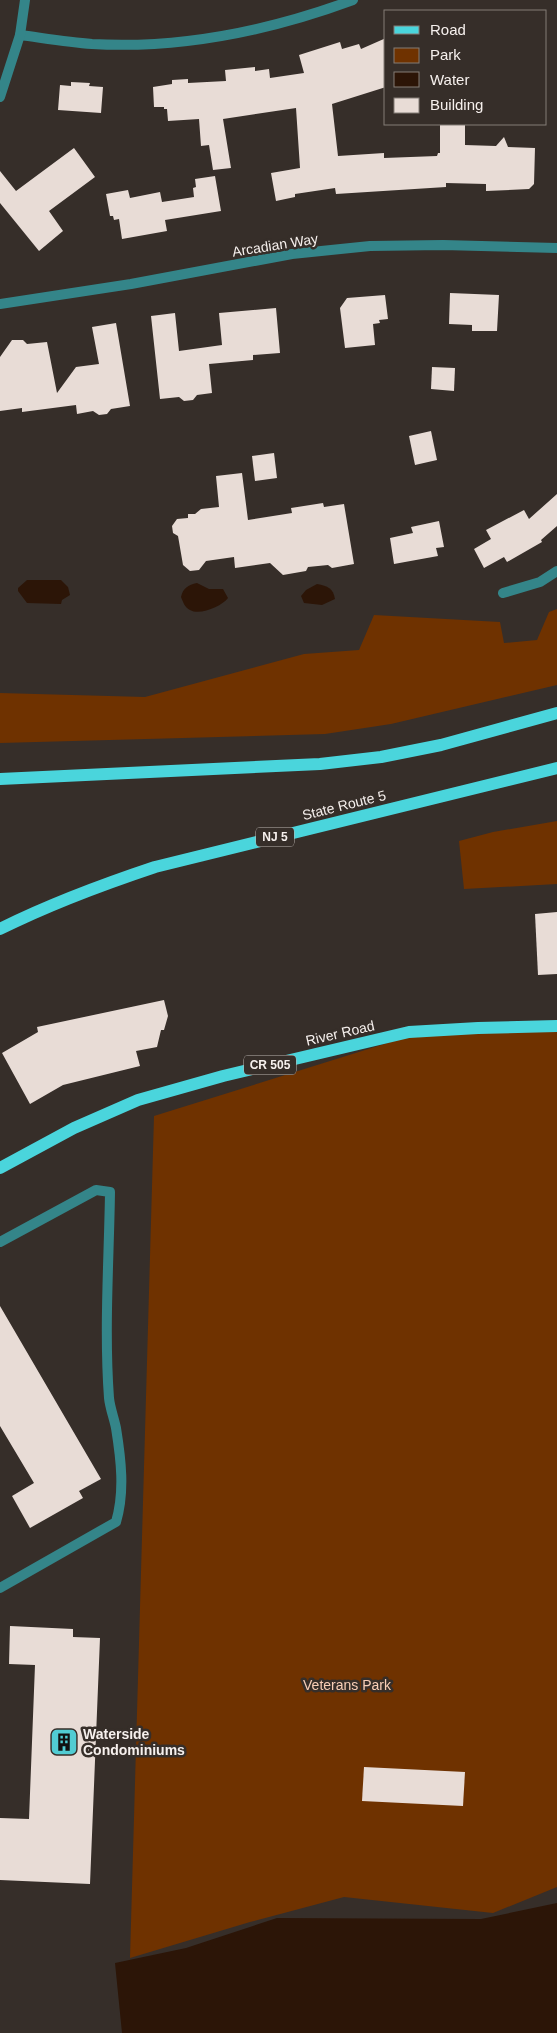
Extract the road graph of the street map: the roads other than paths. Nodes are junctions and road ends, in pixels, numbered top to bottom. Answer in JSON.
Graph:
{"nodes":[{"id":1,"x":25,"y":0,"type":"edge"},
{"id":2,"x":353,"y":0,"type":"edge"},
{"id":3,"x":20,"y":35,"type":"junction"},
{"id":4,"x":0,"y":97,"type":"edge"},
{"id":5,"x":557,"y":248,"type":"edge"},
{"id":6,"x":0,"y":304,"type":"edge"},
{"id":7,"x":557,"y":571,"type":"edge"},
{"id":8,"x":503,"y":593,"type":"dead end"},
{"id":9,"x":557,"y":713,"type":"edge"},
{"id":10,"x":557,"y":768,"type":"edge"},
{"id":11,"x":0,"y":779,"type":"edge"},
{"id":12,"x":0,"y":929,"type":"edge"},
{"id":13,"x":557,"y":1026,"type":"edge"},
{"id":14,"x":0,"y":1168,"type":"edge"},
{"id":15,"x":0,"y":1242,"type":"edge"},
{"id":16,"x":0,"y":1588,"type":"edge"}],
"edges":[{"from":1,"to":3,"type":"street"},
{"from":2,"to":3,"type":"street"},
{"from":3,"to":4,"type":"street"},
{"from":5,"to":6,"type":"street","name":"Arcadian Way"},
{"from":7,"to":8,"type":"street"},
{"from":9,"to":11,"type":"main road"},
{"from":10,"to":12,"type":"main road","name":"State Route 5","number":"NJ 5"},
{"from":13,"to":14,"type":"main road","name":"River Road","number":"CR 505"},
{"from":15,"to":16,"type":"street"}]}
